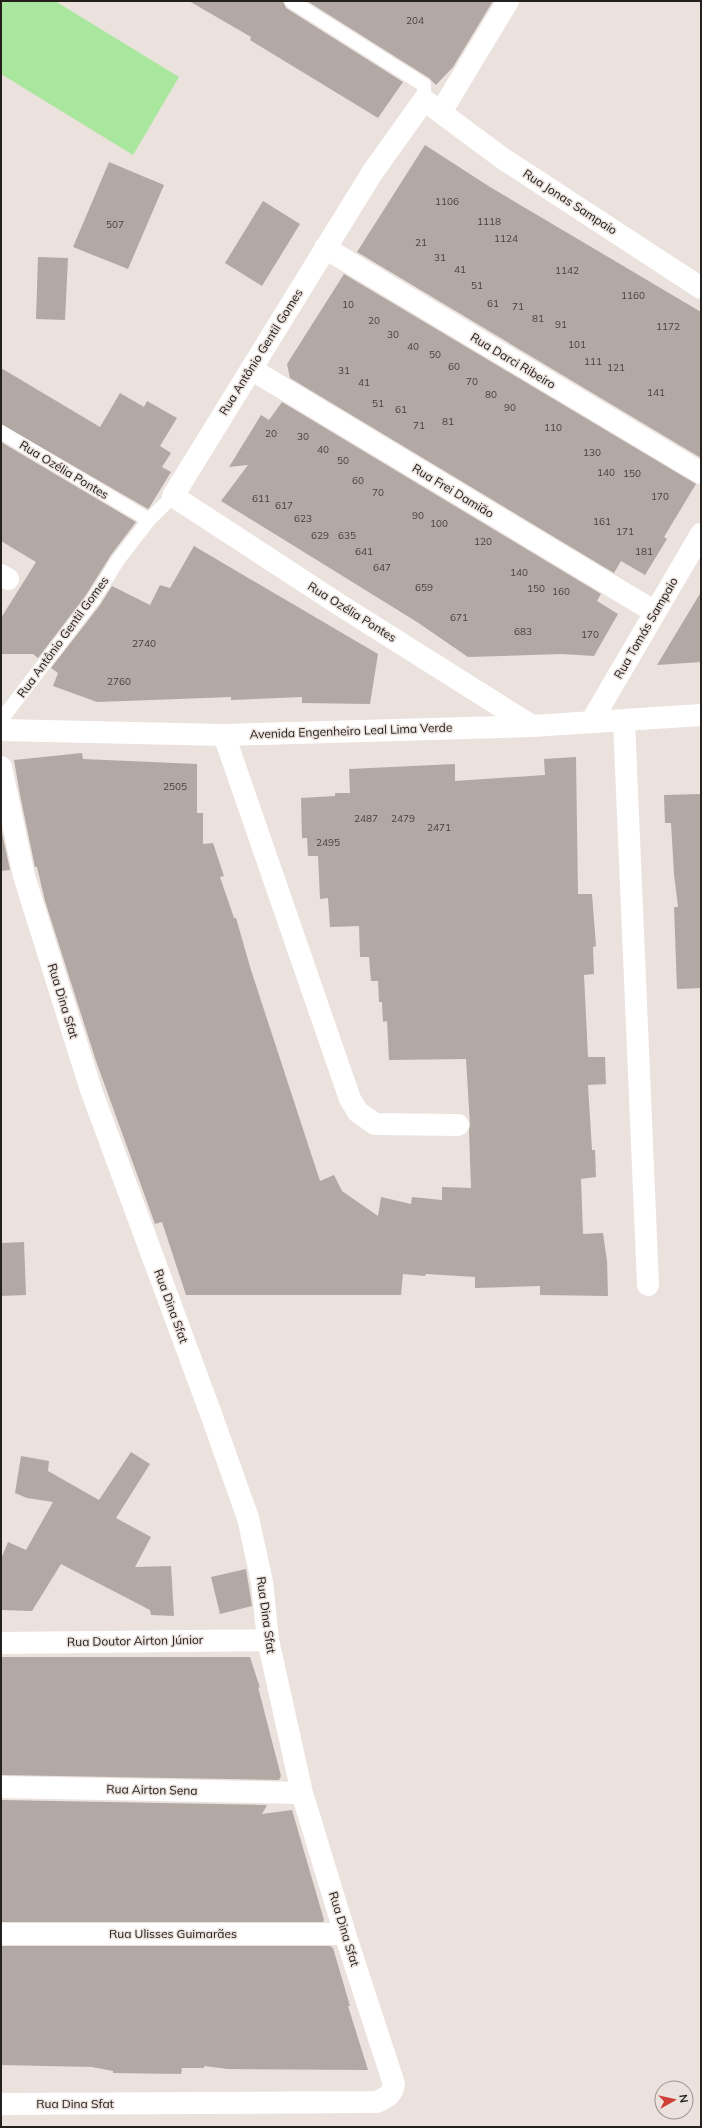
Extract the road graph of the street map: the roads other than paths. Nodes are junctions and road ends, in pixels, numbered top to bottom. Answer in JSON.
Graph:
{"nodes":[{"id":1,"x":291,"y":1,"type":"edge"},
{"id":2,"x":508,"y":1,"type":"edge"},
{"id":3,"x":433,"y":106,"type":"junction"},
{"id":4,"x":325,"y":248,"type":"junction"},
{"id":5,"x":701,"y":288,"type":"edge"},
{"id":6,"x":250,"y":369,"type":"junction"},
{"id":7,"x":1,"y":432,"type":"edge"},
{"id":8,"x":701,"y":473,"type":"edge"},
{"id":9,"x":173,"y":496,"type":"junction"},
{"id":10,"x":149,"y":520,"type":"junction"},
{"id":11,"x":701,"y":534,"type":"edge"},
{"id":12,"x":655,"y":612,"type":"junction"},
{"id":13,"x":701,"y":715,"type":"edge"},
{"id":14,"x":1,"y":720,"type":"edge"},
{"id":15,"x":624,"y":721,"type":"junction"},
{"id":16,"x":591,"y":722,"type":"junction"},
{"id":17,"x":532,"y":726,"type":"junction"},
{"id":18,"x":1,"y":730,"type":"edge"},
{"id":19,"x":224,"y":735,"type":"junction"},
{"id":20,"x":1,"y":767,"type":"edge"},
{"id":21,"x":458,"y":1125,"type":"dead end"},
{"id":22,"x":648,"y":1286,"type":"dead end"},
{"id":23,"x":268,"y":1640,"type":"junction"},
{"id":24,"x":1,"y":1643,"type":"edge"},
{"id":25,"x":1,"y":1788,"type":"edge"},
{"id":26,"x":302,"y":1793,"type":"junction"},
{"id":27,"x":1,"y":1934,"type":"edge"},
{"id":28,"x":346,"y":1934,"type":"junction"},
{"id":29,"x":1,"y":2104,"type":"edge"}],
"edges":[{"from":1,"to":3,"type":"lane"},
{"from":2,"to":3,"type":"street","name":"Rua Antônio Gentil Gomes"},
{"from":3,"to":4,"type":"street","name":"Rua Antônio Gentil Gomes"},
{"from":3,"to":5,"type":"street","name":"Rua Jonas Sampaio"},
{"from":4,"to":6,"type":"street","name":"Rua Antônio Gentil Gomes"},
{"from":4,"to":8,"type":"street","name":"Rua Darci Ribeiro"},
{"from":6,"to":9,"type":"street","name":"Rua Antônio Gentil Gomes"},
{"from":6,"to":12,"type":"street","name":"Rua Frei Damião"},
{"from":7,"to":10,"type":"lane","name":"Rua Ozélia Pontes"},
{"from":9,"to":10,"type":"lane","name":"Rua Antônio Gentil Gomes"},
{"from":9,"to":17,"type":"street","name":"Rua Ozélia Pontes"},
{"from":10,"to":14,"type":"lane","name":"Rua Antônio Gentil Gomes"},
{"from":11,"to":12,"type":"street","name":"Rua Tomás Sampaio"},
{"from":12,"to":16,"type":"street","name":"Rua Tomás Sampaio"},
{"from":13,"to":15,"type":"street","name":"Avenida Engenheiro Leal Lima Verde"},
{"from":15,"to":16,"type":"street","name":"Avenida Engenheiro Leal Lima Verde"},
{"from":15,"to":22,"type":"street"},
{"from":16,"to":17,"type":"street","name":"Avenida Engenheiro Leal Lima Verde"},
{"from":17,"to":19,"type":"street","name":"Avenida Engenheiro Leal Lima Verde"},
{"from":18,"to":19,"type":"street","name":"Avenida Engenheiro Leal Lima Verde"},
{"from":19,"to":21,"type":"street"},
{"from":20,"to":23,"type":"street","name":"Rua Dina Sfat"},
{"from":23,"to":24,"type":"street","name":"Rua Doutor Airton Júnior"},
{"from":23,"to":26,"type":"street","name":"Rua Dina Sfat"},
{"from":25,"to":26,"type":"street","name":"Rua Airton Sena"},
{"from":26,"to":28,"type":"street","name":"Rua Dina Sfat"},
{"from":27,"to":28,"type":"street","name":"Rua Ulisses Guimarães"},
{"from":28,"to":29,"type":"street","name":"Rua Dina Sfat"}]}
